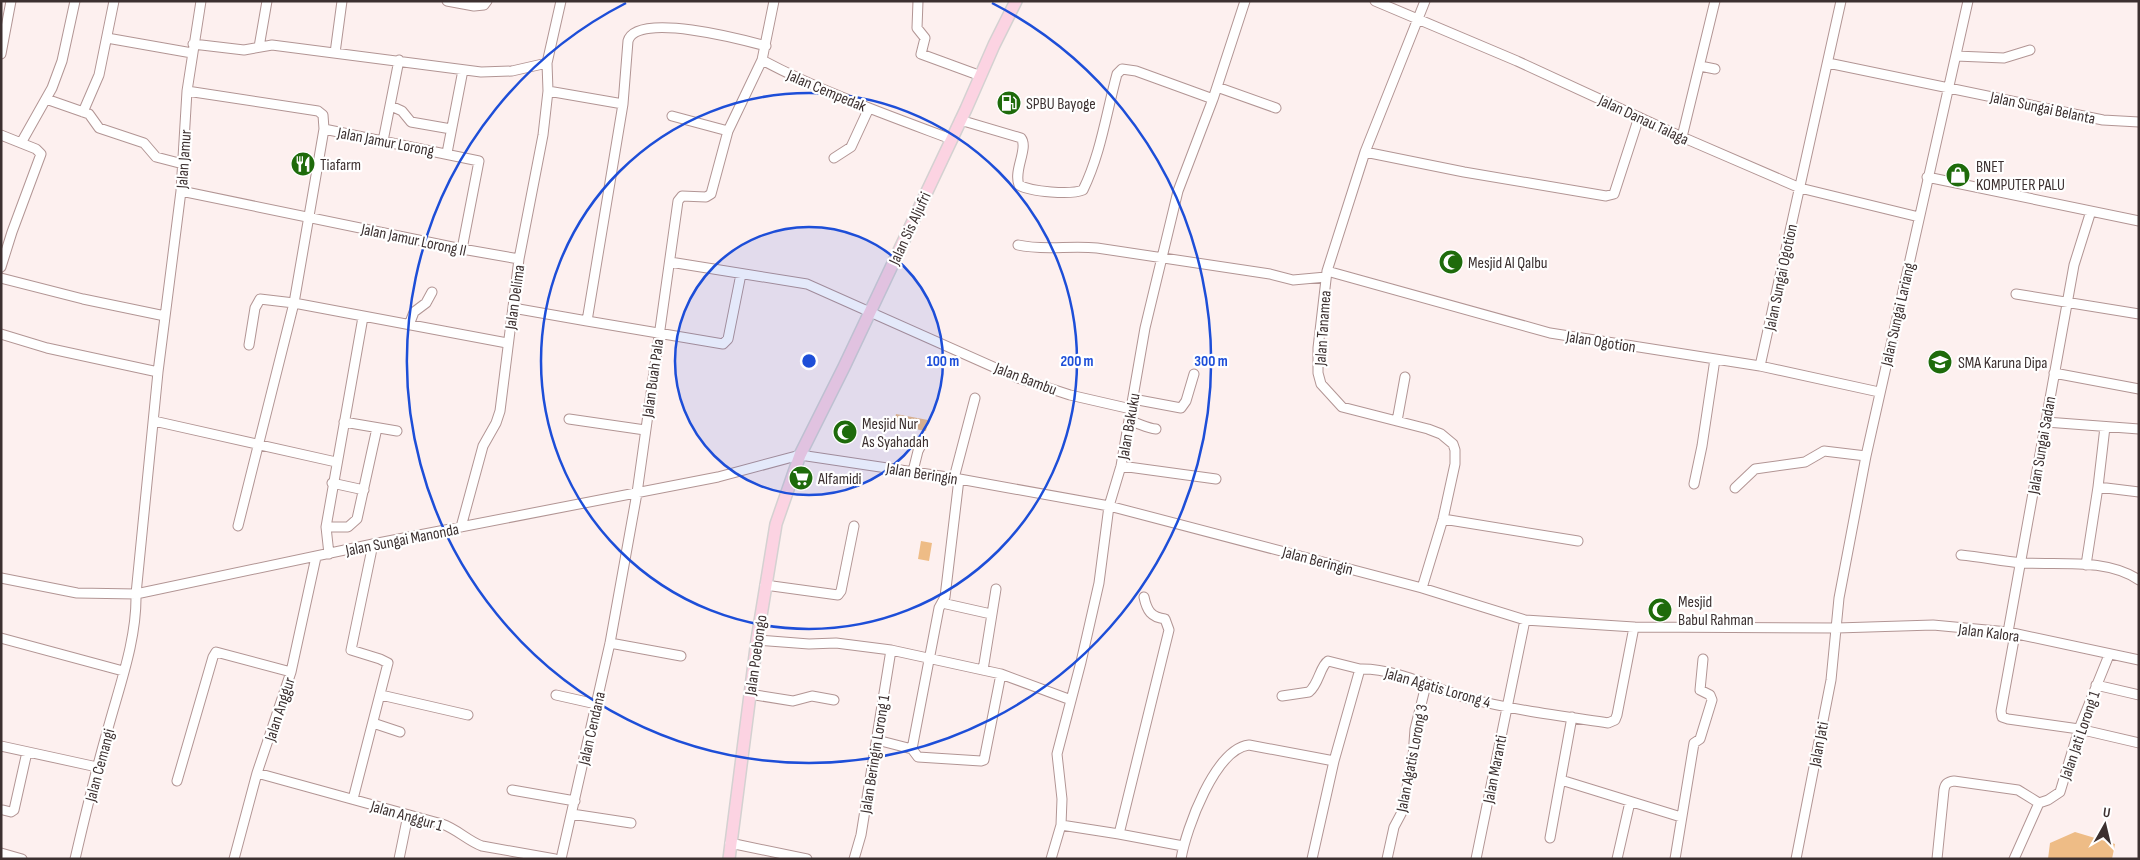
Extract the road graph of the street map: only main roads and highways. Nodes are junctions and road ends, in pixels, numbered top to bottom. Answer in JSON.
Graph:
{"nodes":[{"id":1,"x":1016,"y":1,"type":"edge"},
{"id":2,"x":800,"y":455,"type":"joint"},
{"id":3,"x":729,"y":859,"type":"edge"}],
"edges":[{"from":1,"to":2,"type":"main road","name":"Jalan Sis Aljufri"},
{"from":2,"to":3,"type":"main road","name":"Jalan Poebongo"}]}
